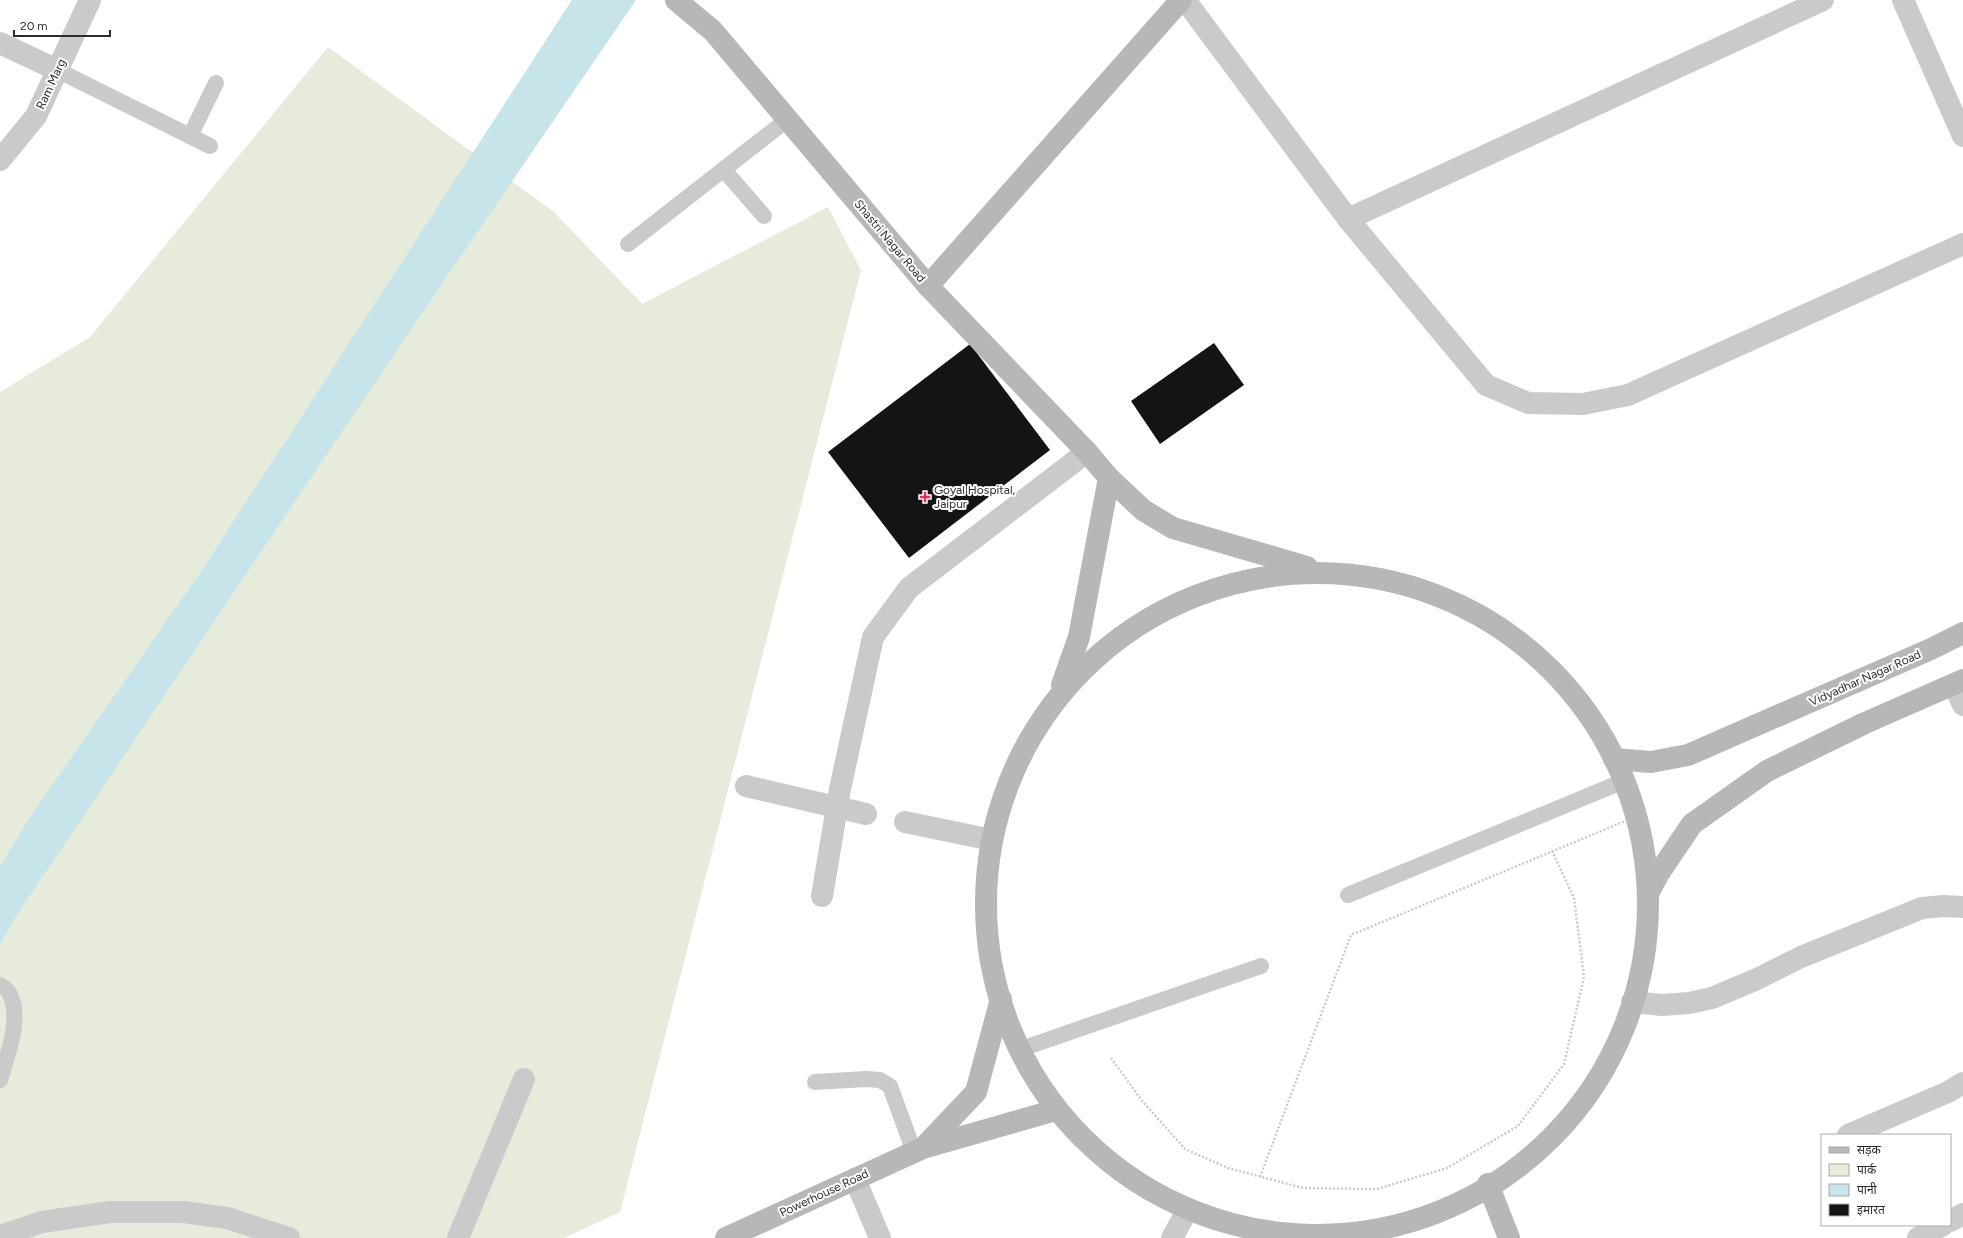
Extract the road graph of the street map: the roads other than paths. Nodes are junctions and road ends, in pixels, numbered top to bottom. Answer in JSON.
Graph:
{"nodes":[{"id":1,"x":90,"y":0,"type":"edge"},
{"id":2,"x":676,"y":0,"type":"edge"},
{"id":3,"x":1181,"y":0,"type":"edge"},
{"id":4,"x":1185,"y":0,"type":"edge"},
{"id":5,"x":1824,"y":0,"type":"edge"},
{"id":6,"x":1903,"y":0,"type":"edge"},
{"id":7,"x":0,"y":43,"type":"edge"},
{"id":8,"x":57,"y":70,"type":"junction"},
{"id":9,"x":216,"y":83,"type":"dead end"},
{"id":10,"x":788,"y":120,"type":"junction"},
{"id":11,"x":190,"y":136,"type":"junction"},
{"id":12,"x":1963,"y":136,"type":"edge"},
{"id":13,"x":210,"y":146,"type":"dead end"},
{"id":14,"x":0,"y":160,"type":"edge"},
{"id":15,"x":724,"y":170,"type":"junction"},
{"id":16,"x":764,"y":216,"type":"dead end"},
{"id":17,"x":1348,"y":219,"type":"junction"},
{"id":18,"x":628,"y":244,"type":"dead end"},
{"id":19,"x":1963,"y":244,"type":"edge"},
{"id":20,"x":928,"y":286,"type":"junction"},
{"id":21,"x":1087,"y":452,"type":"junction"},
{"id":22,"x":1109,"y":478,"type":"junction"},
{"id":23,"x":1318,"y":571,"type":"junction"},
{"id":24,"x":1963,"y":632,"type":"edge"},
{"id":25,"x":1959,"y":682,"type":"edge"},
{"id":26,"x":1058,"y":696,"type":"junction"},
{"id":27,"x":1963,"y":705,"type":"edge"},
{"id":28,"x":1614,"y":759,"type":"junction"},
{"id":29,"x":1624,"y":781,"type":"junction"},
{"id":30,"x":746,"y":786,"type":"dead end"},
{"id":31,"x":836,"y":808,"type":"junction"},
{"id":32,"x":866,"y":814,"type":"dead end"},
{"id":33,"x":905,"y":822,"type":"dead end"},
{"id":34,"x":992,"y":840,"type":"junction"},
{"id":35,"x":1648,"y":894,"type":"junction"},
{"id":36,"x":1348,"y":895,"type":"dead end"},
{"id":37,"x":822,"y":896,"type":"dead end"},
{"id":38,"x":1963,"y":907,"type":"edge"},
{"id":39,"x":1261,"y":966,"type":"dead end"},
{"id":40,"x":0,"y":985,"type":"edge"},
{"id":41,"x":1001,"y":998,"type":"junction"},
{"id":42,"x":1632,"y":1002,"type":"junction"},
{"id":43,"x":1021,"y":1049,"type":"junction"},
{"id":44,"x":524,"y":1079,"type":"dead end"},
{"id":45,"x":0,"y":1080,"type":"edge"},
{"id":46,"x":815,"y":1082,"type":"dead end"},
{"id":47,"x":1963,"y":1083,"type":"edge"},
{"id":48,"x":1056,"y":1110,"type":"junction"},
{"id":49,"x":1850,"y":1134,"type":"edge"},
{"id":50,"x":918,"y":1150,"type":"junction"},
{"id":51,"x":855,"y":1179,"type":"junction"},
{"id":52,"x":1488,"y":1184,"type":"junction"},
{"id":53,"x":1188,"y":1209,"type":"junction"},
{"id":54,"x":1963,"y":1214,"type":"edge"},
{"id":55,"x":1951,"y":1220,"type":"edge"},
{"id":56,"x":1941,"y":1226,"type":"edge"},
{"id":57,"x":0,"y":1236,"type":"edge"},
{"id":58,"x":1348,"y":1236,"type":"edge"},
{"id":59,"x":289,"y":1238,"type":"edge"},
{"id":60,"x":458,"y":1238,"type":"edge"},
{"id":61,"x":726,"y":1238,"type":"edge"},
{"id":62,"x":880,"y":1238,"type":"edge"},
{"id":63,"x":1172,"y":1238,"type":"edge"},
{"id":64,"x":1509,"y":1238,"type":"edge"},
{"id":65,"x":1918,"y":1238,"type":"edge"}],
"edges":[{"from":1,"to":8,"type":"street","name":"Ram Marg"},
{"from":2,"to":10,"type":"main road","name":"Shastri Nagar Road"},
{"from":3,"to":20,"type":"main road"},
{"from":4,"to":17,"type":"street"},
{"from":5,"to":17,"type":"street"},
{"from":6,"to":12,"type":"street"},
{"from":7,"to":8,"type":"street"},
{"from":8,"to":11,"type":"lane"},
{"from":8,"to":14,"type":"street","name":"Ram Marg"},
{"from":9,"to":11,"type":"lane"},
{"from":10,"to":15,"type":"lane"},
{"from":10,"to":20,"type":"main road","name":"Shastri Nagar Road"},
{"from":11,"to":13,"type":"lane"},
{"from":15,"to":16,"type":"lane"},
{"from":15,"to":18,"type":"lane"},
{"from":17,"to":19,"type":"street"},
{"from":20,"to":21,"type":"main road","name":"Shastri Nagar Road"},
{"from":21,"to":22,"type":"main road","name":"Shastri Nagar Road"},
{"from":21,"to":31,"type":"street"},
{"from":22,"to":23,"type":"main road","name":"Shastri Nagar Road"},
{"from":22,"to":26,"type":"main road"},
{"from":23,"to":26,"type":"main road"},
{"from":23,"to":28,"type":"main road"},
{"from":24,"to":28,"type":"main road","name":"Vidyadhar Nagar Road"},
{"from":25,"to":27,"type":"street"},
{"from":25,"to":35,"type":"main road"},
{"from":26,"to":34,"type":"main road"},
{"from":28,"to":29,"type":"main road"},
{"from":29,"to":35,"type":"main road"},
{"from":29,"to":36,"type":"lane"},
{"from":30,"to":31,"type":"street"},
{"from":31,"to":32,"type":"street"},
{"from":31,"to":37,"type":"street"},
{"from":33,"to":34,"type":"street"},
{"from":34,"to":41,"type":"main road"},
{"from":35,"to":42,"type":"main road"},
{"from":38,"to":42,"type":"street"},
{"from":39,"to":43,"type":"lane"},
{"from":40,"to":45,"type":"lane"},
{"from":41,"to":43,"type":"main road"},
{"from":41,"to":50,"type":"main road"},
{"from":42,"to":52,"type":"main road"},
{"from":43,"to":48,"type":"main road"},
{"from":44,"to":60,"type":"street"},
{"from":46,"to":50,"type":"lane"},
{"from":47,"to":49,"type":"street"},
{"from":48,"to":50,"type":"main road"},
{"from":48,"to":53,"type":"main road"},
{"from":50,"to":51,"type":"main road","name":"Powerhouse Road"},
{"from":51,"to":61,"type":"main road","name":"Powerhouse Road"},
{"from":51,"to":62,"type":"street"},
{"from":52,"to":58,"type":"main road"},
{"from":52,"to":64,"type":"main road"},
{"from":53,"to":58,"type":"main road"},
{"from":53,"to":63,"type":"street"},
{"from":54,"to":55,"type":"street"},
{"from":56,"to":65,"type":"street"},
{"from":57,"to":59,"type":"street"}]}
